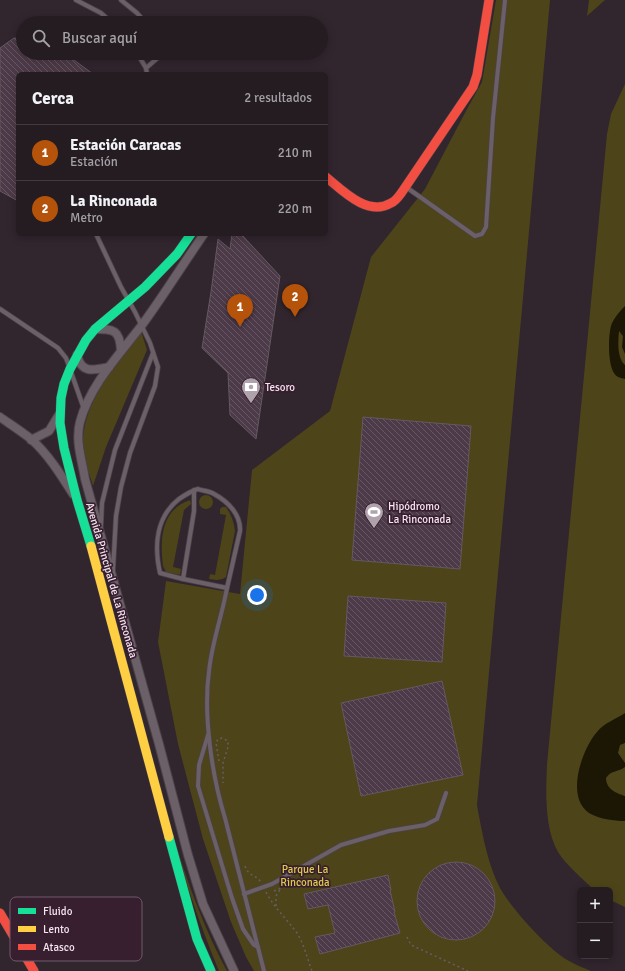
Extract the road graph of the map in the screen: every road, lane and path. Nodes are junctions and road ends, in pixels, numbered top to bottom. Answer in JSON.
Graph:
{"nodes":[{"id":1,"x":76,"y":0,"type":"edge"},
{"id":2,"x":121,"y":0,"type":"edge"},
{"id":3,"x":489,"y":0,"type":"edge"},
{"id":4,"x":505,"y":0,"type":"edge"},
{"id":5,"x":104,"y":16,"type":"edge"},
{"id":6,"x":140,"y":16,"type":"edge"},
{"id":7,"x":141,"y":60,"type":"edge"},
{"id":8,"x":155,"y":60,"type":"edge"},
{"id":9,"x":146,"y":68,"type":"junction"},
{"id":10,"x":147,"y":72,"type":"edge"},
{"id":11,"x":328,"y":179,"type":"edge"},
{"id":12,"x":406,"y":187,"type":"junction"},
{"id":13,"x":97,"y":236,"type":"edge"},
{"id":14,"x":190,"y":236,"type":"edge"},
{"id":15,"x":203,"y":236,"type":"edge"},
{"id":16,"x":129,"y":300,"type":"junction"},
{"id":17,"x":0,"y":309,"type":"edge"},
{"id":18,"x":142,"y":325,"type":"junction"},
{"id":19,"x":95,"y":329,"type":"junction"},
{"id":20,"x":120,"y":351,"type":"junction"},
{"id":21,"x":153,"y":352,"type":"junction"},
{"id":22,"x":77,"y":355,"type":"junction"},
{"id":23,"x":109,"y":367,"type":"junction"},
{"id":24,"x":70,"y":369,"type":"junction"},
{"id":25,"x":84,"y":410,"type":"junction"},
{"id":26,"x":60,"y":412,"type":"junction"},
{"id":27,"x":0,"y":417,"type":"edge"},
{"id":28,"x":31,"y":440,"type":"junction"},
{"id":29,"x":194,"y":490,"type":"junction"},
{"id":30,"x":78,"y":500,"type":"junction"},
{"id":31,"x":100,"y":532,"type":"junction"},
{"id":32,"x":113,"y":579,"type":"junction"},
{"id":33,"x":183,"y":579,"type":"junction"},
{"id":34,"x":227,"y":588,"type":"junction"},
{"id":35,"x":208,"y":734,"type":"junction"},
{"id":36,"x":219,"y":762,"type":"dead end"},
{"id":37,"x":220,"y":767,"type":"dead end"},
{"id":38,"x":222,"y":773,"type":"junction"},
{"id":39,"x":224,"y":786,"type":"dead end"},
{"id":40,"x":446,"y":793,"type":"dead end"},
{"id":41,"x":244,"y":864,"type":"dead end"},
{"id":42,"x":263,"y":887,"type":"junction"},
{"id":43,"x":266,"y":892,"type":"junction"},
{"id":44,"x":244,"y":894,"type":"junction"},
{"id":45,"x":276,"y":909,"type":"junction"},
{"id":46,"x":0,"y":913,"type":"edge"},
{"id":47,"x":10,"y":930,"type":"edge"},
{"id":48,"x":407,"y":936,"type":"dead end"},
{"id":49,"x":258,"y":947,"type":"junction"},
{"id":50,"x":28,"y":961,"type":"edge"},
{"id":51,"x":34,"y":971,"type":"edge"},
{"id":52,"x":211,"y":971,"type":"edge"},
{"id":53,"x":234,"y":971,"type":"edge"},
{"id":54,"x":264,"y":971,"type":"edge"},
{"id":55,"x":312,"y":971,"type":"edge"},
{"id":56,"x":468,"y":971,"type":"edge"}],
"edges":[{"from":1,"to":5,"type":"lane"},
{"from":2,"to":6,"type":"lane"},
{"from":3,"to":12,"type":"street"},
{"from":4,"to":12,"type":"lane"},
{"from":7,"to":9,"type":"lane"},
{"from":8,"to":9,"type":"lane"},
{"from":9,"to":10,"type":"lane"},
{"from":11,"to":12,"type":"street"},
{"from":13,"to":16,"type":"lane"},
{"from":14,"to":16,"type":"street","name":"Avenida Principal de La Rinconada"},
{"from":15,"to":18,"type":"street","name":"Avenida Principal de La Rinconada"},
{"from":16,"to":18,"type":"lane"},
{"from":16,"to":19,"type":"street","name":"Avenida Principal de La Rinconada"},
{"from":17,"to":24,"type":"lane"},
{"from":18,"to":20,"type":"street","name":"Avenida Principal de La Rinconada"},
{"from":18,"to":21,"type":"lane"},
{"from":19,"to":20,"type":"street"},
{"from":19,"to":22,"type":"street","name":"Avenida Principal de La Rinconada"},
{"from":20,"to":23,"type":"street","name":"Avenida Principal de La Rinconada"},
{"from":21,"to":31,"type":"lane"},
{"from":21,"to":32,"type":"lane"},
{"from":22,"to":23,"type":"street"},
{"from":22,"to":24,"type":"street","name":"Avenida Principal de La Rinconada"},
{"from":23,"to":25,"type":"street","name":"Avenida Principal de La Rinconada"},
{"from":24,"to":25,"type":"lane"},
{"from":24,"to":26,"type":"street","name":"Avenida Principal de La Rinconada"},
{"from":25,"to":31,"type":"street","name":"Avenida Principal de La Rinconada"},
{"from":26,"to":28,"type":"street"},
{"from":26,"to":30,"type":"street","name":"Avenida Principal de La Rinconada"},
{"from":27,"to":28,"type":"street"},
{"from":28,"to":30,"type":"street"},
{"from":29,"to":33,"type":"lane"},
{"from":29,"to":33,"type":"lane"},
{"from":29,"to":34,"type":"lane"},
{"from":30,"to":52,"type":"street","name":"Avenida Principal de La Rinconada"},
{"from":31,"to":32,"type":"street","name":"Avenida Principal de La Rinconada"},
{"from":32,"to":53,"type":"street","name":"Avenida Principal de La Rinconada"},
{"from":33,"to":34,"type":"lane"},
{"from":34,"to":35,"type":"lane"},
{"from":35,"to":44,"type":"lane"},
{"from":35,"to":49,"type":"lane"},
{"from":36,"to":38,"type":"path"},
{"from":37,"to":38,"type":"path"},
{"from":38,"to":39,"type":"path"},
{"from":40,"to":42,"type":"lane"},
{"from":41,"to":42,"type":"path"},
{"from":42,"to":43,"type":"path"},
{"from":42,"to":44,"type":"lane"},
{"from":43,"to":45,"type":"path"},
{"from":43,"to":45,"type":"path"},
{"from":44,"to":49,"type":"lane"},
{"from":45,"to":55,"type":"path"},
{"from":46,"to":47,"type":"street"},
{"from":48,"to":56,"type":"path"},
{"from":49,"to":54,"type":"lane"},
{"from":50,"to":51,"type":"street"}]}
